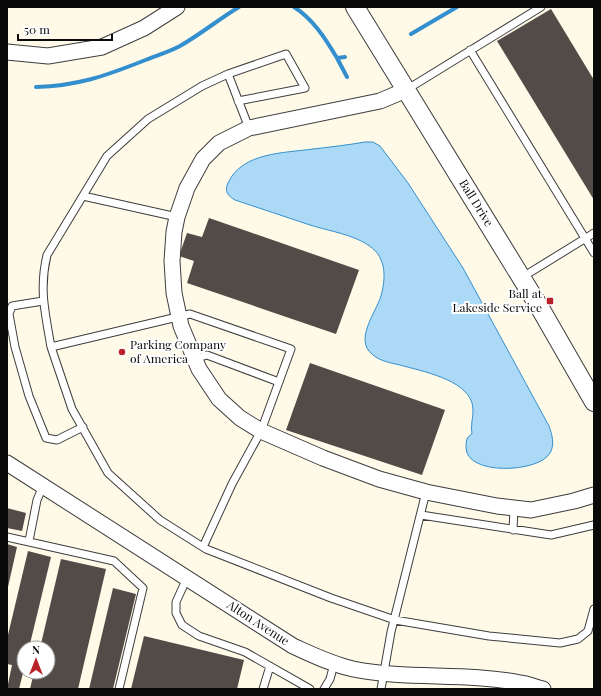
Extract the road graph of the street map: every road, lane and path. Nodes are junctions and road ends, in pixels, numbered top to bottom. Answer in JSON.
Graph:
{"nodes":[{"id":1,"x":177,"y":7,"type":"edge"},
{"id":2,"x":355,"y":7,"type":"edge"},
{"id":3,"x":541,"y":7,"type":"edge"},
{"id":4,"x":470,"y":50,"type":"junction"},
{"id":5,"x":7,"y":52,"type":"edge"},
{"id":6,"x":228,"y":74,"type":"junction"},
{"id":7,"x":406,"y":90,"type":"junction"},
{"id":8,"x":238,"y":101,"type":"junction"},
{"id":9,"x":248,"y":128,"type":"junction"},
{"id":10,"x":83,"y":196,"type":"junction"},
{"id":11,"x":177,"y":217,"type":"junction"},
{"id":12,"x":594,"y":233,"type":"edge"},
{"id":13,"x":585,"y":238,"type":"junction"},
{"id":14,"x":594,"y":253,"type":"edge"},
{"id":15,"x":522,"y":278,"type":"junction"},
{"id":16,"x":43,"y":301,"type":"junction"},
{"id":17,"x":179,"y":317,"type":"junction"},
{"id":18,"x":51,"y":347,"type":"junction"},
{"id":19,"x":194,"y":359,"type":"junction"},
{"id":20,"x":279,"y":382,"type":"junction"},
{"id":21,"x":594,"y":402,"type":"edge"},
{"id":22,"x":82,"y":427,"type":"junction"},
{"id":23,"x":261,"y":431,"type":"junction"},
{"id":24,"x":7,"y":463,"type":"edge"},
{"id":25,"x":43,"y":486,"type":"junction"},
{"id":26,"x":426,"y":492,"type":"junction"},
{"id":27,"x":594,"y":495,"type":"edge"},
{"id":28,"x":514,"y":508,"type":"junction"},
{"id":29,"x":421,"y":515,"type":"junction"},
{"id":30,"x":594,"y":525,"type":"edge"},
{"id":31,"x":512,"y":530,"type":"junction"},
{"id":32,"x":7,"y":537,"type":"edge"},
{"id":33,"x":29,"y":541,"type":"junction"},
{"id":34,"x":203,"y":547,"type":"junction"},
{"id":35,"x":187,"y":578,"type":"junction"},
{"id":36,"x":594,"y":608,"type":"edge"},
{"id":37,"x":395,"y":620,"type":"junction"},
{"id":38,"x":334,"y":664,"type":"junction"},
{"id":39,"x":270,"y":666,"type":"junction"},
{"id":40,"x":383,"y":673,"type":"junction"},
{"id":41,"x":119,"y":689,"type":"edge"},
{"id":42,"x":263,"y":689,"type":"edge"},
{"id":43,"x":310,"y":689,"type":"edge"},
{"id":44,"x":324,"y":689,"type":"edge"},
{"id":45,"x":381,"y":689,"type":"edge"},
{"id":46,"x":543,"y":689,"type":"edge"}],
"edges":[{"from":1,"to":5,"type":"street"},
{"from":2,"to":7,"type":"street","name":"Ball Drive"},
{"from":3,"to":4,"type":"lane"},
{"from":4,"to":7,"type":"lane"},
{"from":4,"to":13,"type":"lane"},
{"from":6,"to":8,"type":"lane"},
{"from":6,"to":8,"type":"lane"},
{"from":6,"to":10,"type":"lane"},
{"from":7,"to":9,"type":"street"},
{"from":7,"to":15,"type":"street","name":"Ball Drive"},
{"from":8,"to":9,"type":"lane"},
{"from":9,"to":11,"type":"street"},
{"from":10,"to":11,"type":"lane"},
{"from":10,"to":16,"type":"lane"},
{"from":11,"to":17,"type":"street"},
{"from":12,"to":13,"type":"lane"},
{"from":13,"to":14,"type":"lane"},
{"from":13,"to":15,"type":"lane"},
{"from":15,"to":21,"type":"street","name":"Ball Drive"},
{"from":16,"to":18,"type":"lane"},
{"from":16,"to":22,"type":"lane"},
{"from":17,"to":18,"type":"lane"},
{"from":17,"to":19,"type":"street"},
{"from":17,"to":20,"type":"lane"},
{"from":18,"to":22,"type":"lane"},
{"from":19,"to":20,"type":"lane"},
{"from":19,"to":23,"type":"street"},
{"from":20,"to":23,"type":"lane"},
{"from":22,"to":34,"type":"lane"},
{"from":23,"to":26,"type":"street"},
{"from":23,"to":34,"type":"lane"},
{"from":24,"to":25,"type":"street","name":"Alton Avenue"},
{"from":25,"to":33,"type":"lane"},
{"from":25,"to":35,"type":"street","name":"Alton Avenue"},
{"from":26,"to":28,"type":"street"},
{"from":26,"to":29,"type":"lane"},
{"from":27,"to":28,"type":"street"},
{"from":28,"to":31,"type":"lane"},
{"from":29,"to":31,"type":"lane"},
{"from":29,"to":37,"type":"lane"},
{"from":30,"to":31,"type":"lane"},
{"from":32,"to":33,"type":"lane"},
{"from":33,"to":41,"type":"lane"},
{"from":34,"to":37,"type":"lane"},
{"from":35,"to":38,"type":"street","name":"Alton Avenue"},
{"from":35,"to":39,"type":"lane"},
{"from":36,"to":37,"type":"lane"},
{"from":37,"to":40,"type":"lane"},
{"from":38,"to":40,"type":"street","name":"Alton Avenue"},
{"from":38,"to":44,"type":"lane"},
{"from":39,"to":42,"type":"lane"},
{"from":39,"to":43,"type":"lane"},
{"from":40,"to":45,"type":"lane"},
{"from":40,"to":46,"type":"street","name":"Alton Avenue"}]}
